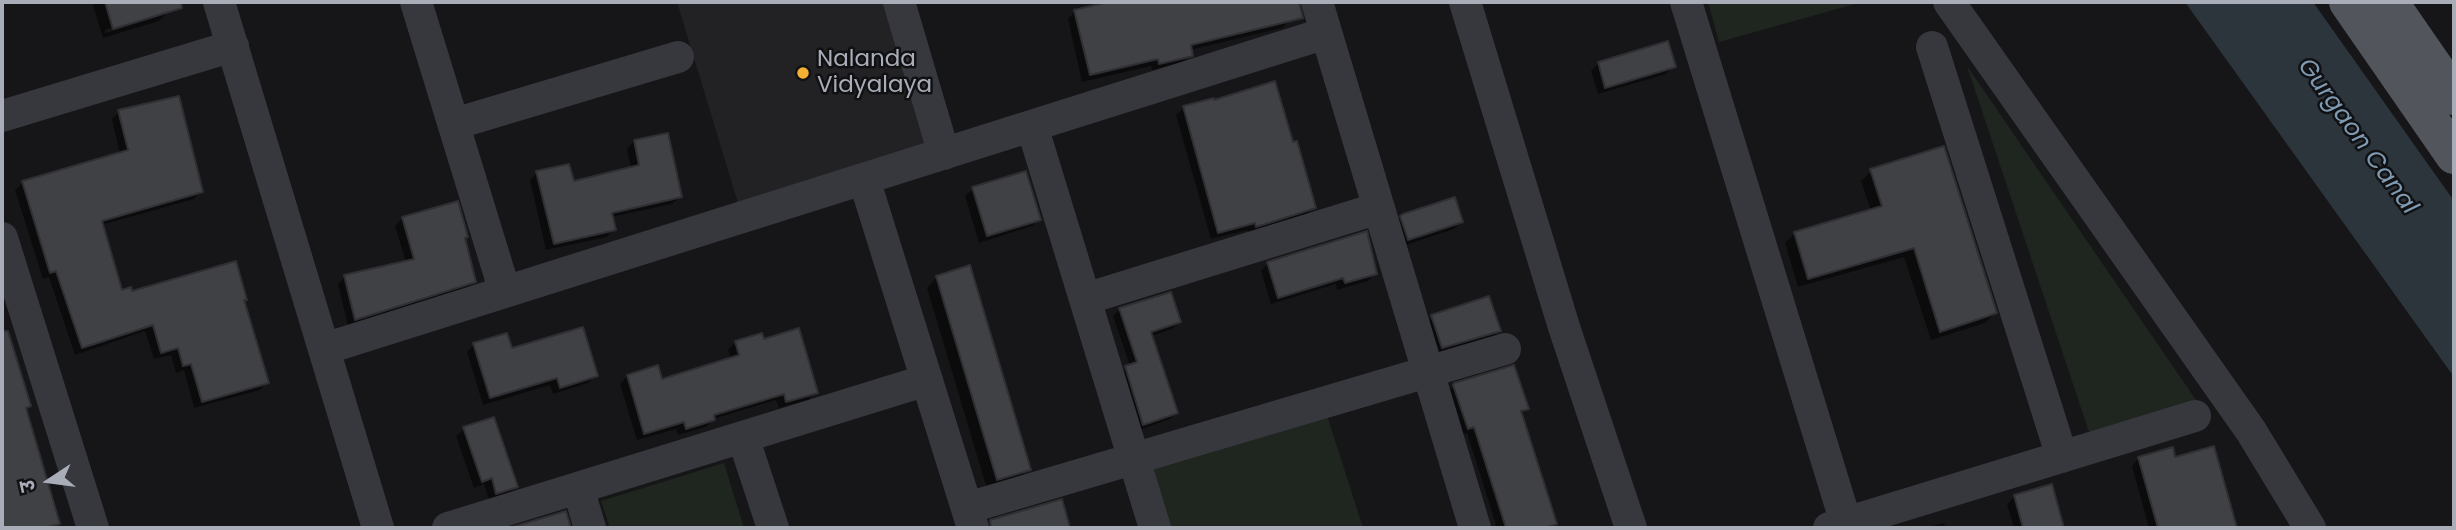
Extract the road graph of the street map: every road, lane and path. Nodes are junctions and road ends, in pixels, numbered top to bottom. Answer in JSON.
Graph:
{"nodes":[{"id":1,"x":219,"y":2,"type":"edge"},
{"id":2,"x":416,"y":2,"type":"edge"},
{"id":3,"x":899,"y":2,"type":"edge"},
{"id":4,"x":1317,"y":2,"type":"edge"},
{"id":5,"x":1465,"y":2,"type":"edge"},
{"id":6,"x":1686,"y":2,"type":"edge"},
{"id":7,"x":1949,"y":2,"type":"edge"},
{"id":8,"x":2348,"y":2,"type":"edge"},
{"id":9,"x":2389,"y":2,"type":"edge"},
{"id":10,"x":1326,"y":33,"type":"junction"},
{"id":11,"x":233,"y":46,"type":"junction"},
{"id":12,"x":1932,"y":47,"type":"dead end"},
{"id":13,"x":678,"y":57,"type":"dead end"},
{"id":14,"x":2454,"y":96,"type":"edge"},
{"id":15,"x":2,"y":116,"type":"edge"},
{"id":16,"x":454,"y":124,"type":"junction"},
{"id":17,"x":1031,"y":126,"type":"junction"},
{"id":18,"x":944,"y":154,"type":"junction"},
{"id":19,"x":2454,"y":155,"type":"edge"},
{"id":20,"x":864,"y":179,"type":"junction"},
{"id":21,"x":1379,"y":208,"type":"junction"},
{"id":22,"x":2,"y":238,"type":"edge"},
{"id":23,"x":505,"y":292,"type":"junction"},
{"id":24,"x":1085,"y":299,"type":"junction"},
{"id":25,"x":324,"y":349,"type":"junction"},
{"id":26,"x":1505,"y":349,"type":"dead end"},
{"id":27,"x":1428,"y":372,"type":"junction"},
{"id":28,"x":927,"y":380,"type":"junction"},
{"id":29,"x":2194,"y":416,"type":"dead end"},
{"id":30,"x":743,"y":437,"type":"junction"},
{"id":31,"x":2062,"y":457,"type":"junction"},
{"id":32,"x":1133,"y":459,"type":"junction"},
{"id":33,"x":578,"y":488,"type":"junction"},
{"id":34,"x":970,"y":518,"type":"edge"},
{"id":35,"x":1837,"y":526,"type":"edge"},
{"id":36,"x":93,"y":528,"type":"edge"},
{"id":37,"x":378,"y":528,"type":"edge"},
{"id":38,"x":447,"y":528,"type":"edge"},
{"id":39,"x":590,"y":528,"type":"edge"},
{"id":40,"x":773,"y":528,"type":"edge"},
{"id":41,"x":1154,"y":528,"type":"edge"},
{"id":42,"x":1475,"y":528,"type":"edge"},
{"id":43,"x":1631,"y":528,"type":"edge"},
{"id":44,"x":2310,"y":528,"type":"edge"}],
"edges":[{"from":1,"to":11,"type":"street"},
{"from":2,"to":16,"type":"street"},
{"from":3,"to":18,"type":"street"},
{"from":4,"to":10,"type":"street"},
{"from":5,"to":43,"type":"street"},
{"from":6,"to":35,"type":"street"},
{"from":7,"to":44,"type":"street"},
{"from":8,"to":19,"type":"main road"},
{"from":9,"to":14,"type":"main road"},
{"from":10,"to":17,"type":"street"},
{"from":10,"to":21,"type":"street"},
{"from":11,"to":15,"type":"street"},
{"from":11,"to":25,"type":"street"},
{"from":12,"to":31,"type":"street"},
{"from":13,"to":16,"type":"street"},
{"from":16,"to":23,"type":"street"},
{"from":17,"to":18,"type":"street"},
{"from":17,"to":24,"type":"street"},
{"from":18,"to":20,"type":"street"},
{"from":20,"to":23,"type":"street"},
{"from":20,"to":28,"type":"street"},
{"from":21,"to":24,"type":"street"},
{"from":21,"to":27,"type":"street"},
{"from":22,"to":36,"type":"street"},
{"from":23,"to":25,"type":"street"},
{"from":24,"to":32,"type":"street"},
{"from":25,"to":37,"type":"street"},
{"from":26,"to":27,"type":"street"},
{"from":27,"to":32,"type":"street"},
{"from":27,"to":42,"type":"street"},
{"from":28,"to":30,"type":"street"},
{"from":28,"to":34,"type":"street"},
{"from":29,"to":31,"type":"street"},
{"from":30,"to":33,"type":"street"},
{"from":30,"to":40,"type":"street"},
{"from":31,"to":35,"type":"street"},
{"from":32,"to":34,"type":"street"},
{"from":32,"to":41,"type":"street"},
{"from":33,"to":38,"type":"street"},
{"from":33,"to":39,"type":"street"}]}
